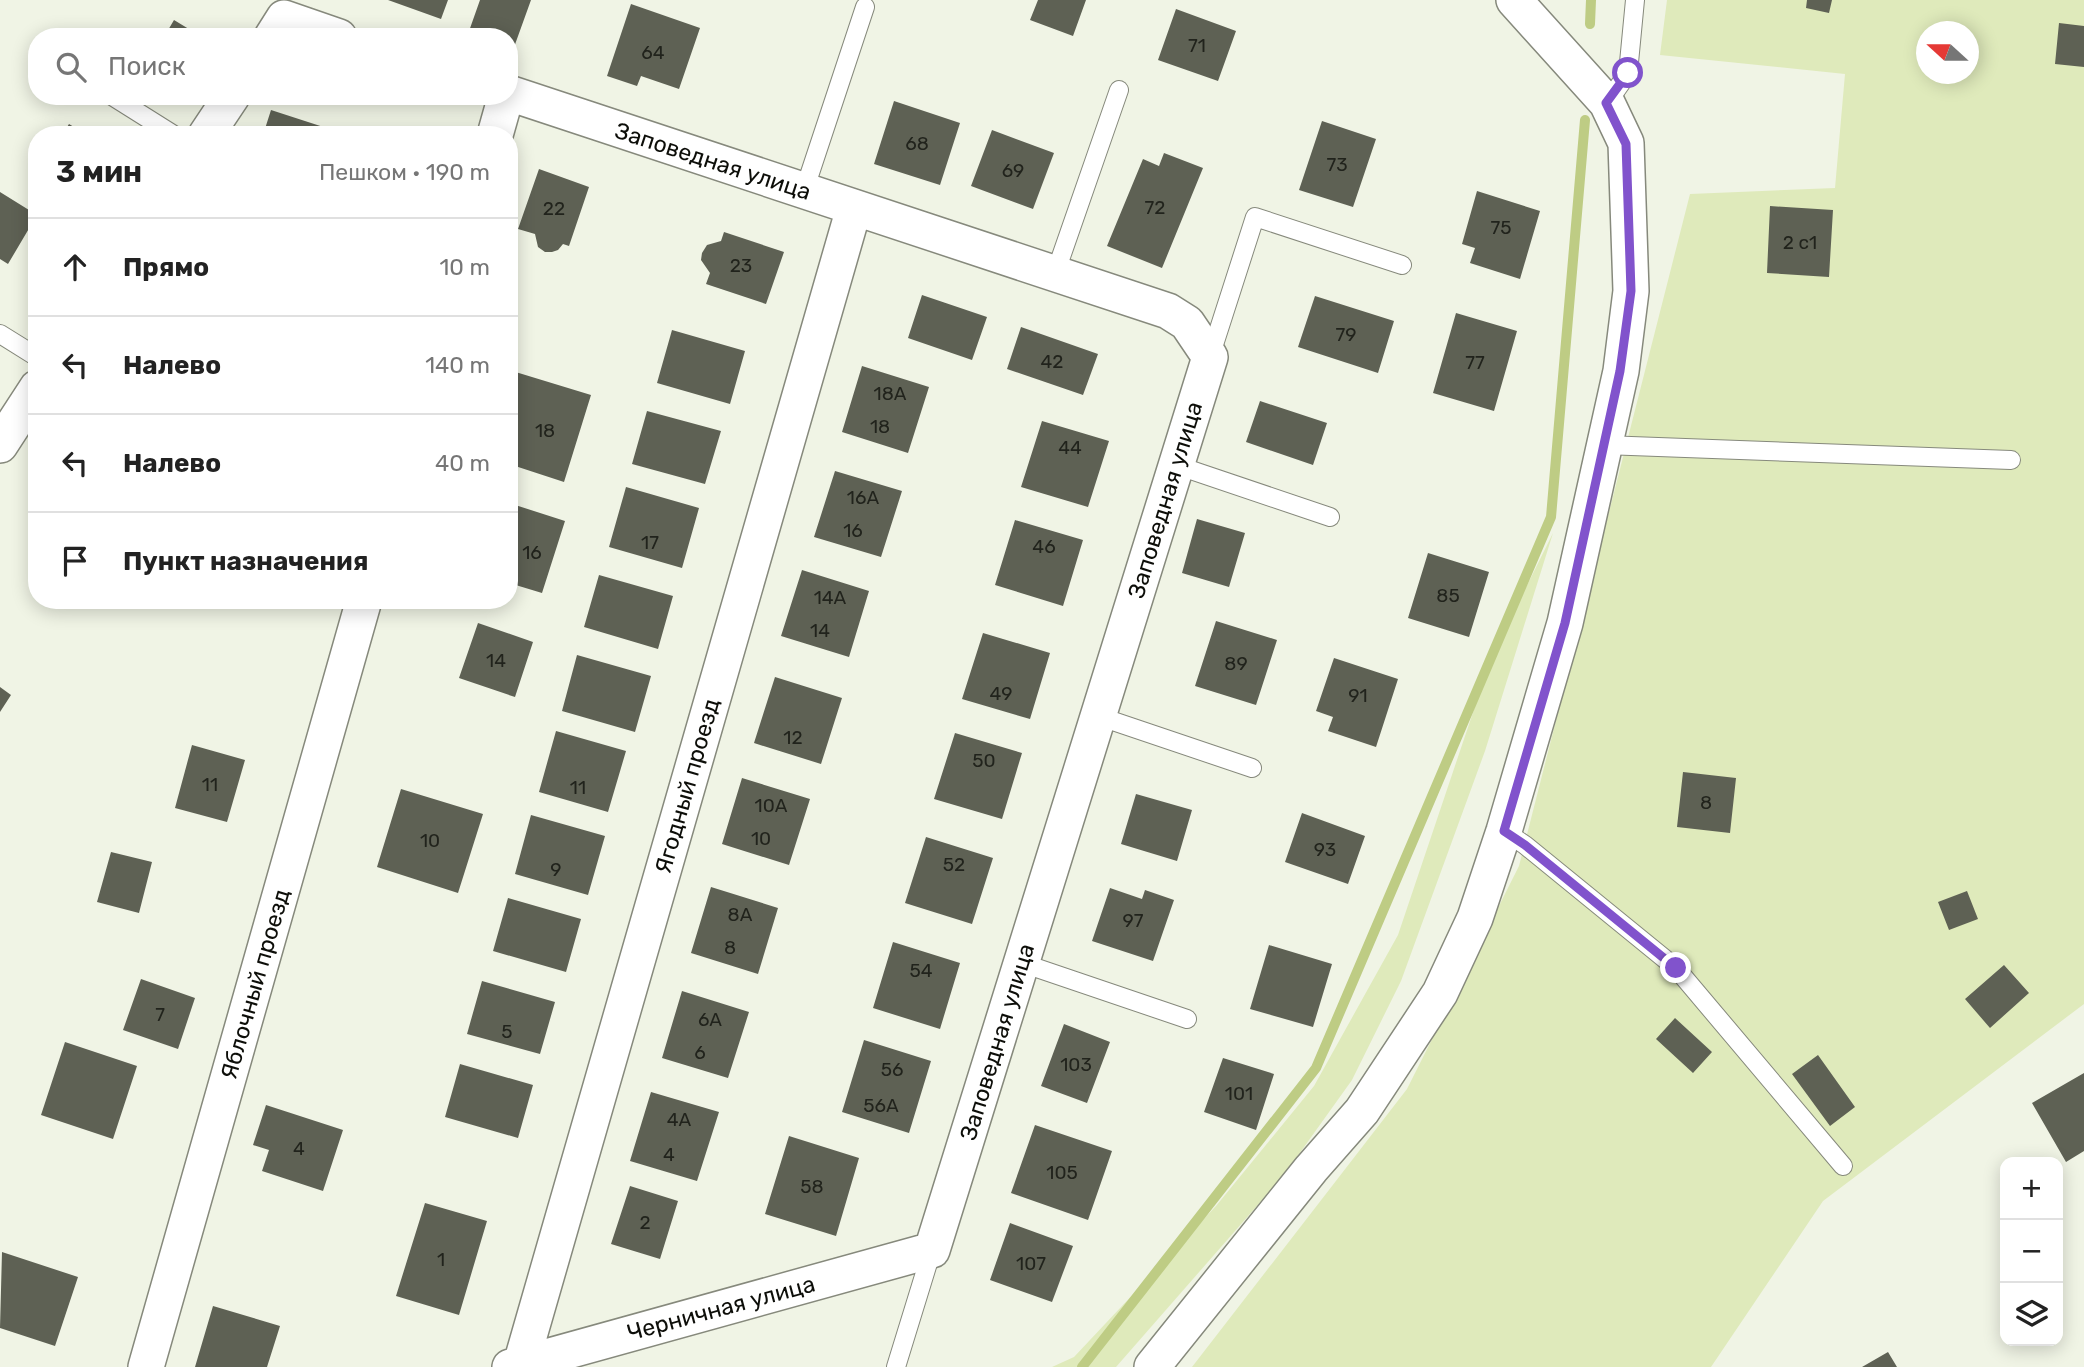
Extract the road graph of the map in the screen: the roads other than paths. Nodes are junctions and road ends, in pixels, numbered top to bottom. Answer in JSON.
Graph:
{"nodes":[{"id":1,"x":1514,"y":0,"type":"edge"},
{"id":2,"x":1635,"y":0,"type":"edge"},
{"id":3,"x":865,"y":7,"type":"dead end"},
{"id":4,"x":282,"y":18,"type":"edge"},
{"id":5,"x":313,"y":28,"type":"edge"},
{"id":6,"x":1119,"y":90,"type":"dead end"},
{"id":7,"x":518,"y":98,"type":"edge"},
{"id":8,"x":1606,"y":103,"type":"junction"},
{"id":9,"x":126,"y":105,"type":"edge"},
{"id":10,"x":226,"y":105,"type":"edge"},
{"id":11,"x":505,"y":105,"type":"edge"},
{"id":12,"x":160,"y":126,"type":"edge"},
{"id":13,"x":212,"y":126,"type":"edge"},
{"id":14,"x":498,"y":126,"type":"edge"},
{"id":15,"x":804,"y":191,"type":"junction"},
{"id":16,"x":853,"y":208,"type":"junction"},
{"id":17,"x":1402,"y":265,"type":"dead end"},
{"id":18,"x":1055,"y":274,"type":"junction"},
{"id":19,"x":0,"y":334,"type":"edge"},
{"id":20,"x":28,"y":351,"type":"edge"},
{"id":21,"x":1210,"y":357,"type":"junction"},
{"id":22,"x":28,"y":402,"type":"edge"},
{"id":23,"x":1604,"y":445,"type":"junction"},
{"id":24,"x":0,"y":446,"type":"edge"},
{"id":25,"x":2011,"y":460,"type":"dead end"},
{"id":26,"x":1175,"y":465,"type":"junction"},
{"id":27,"x":1330,"y":517,"type":"dead end"},
{"id":28,"x":361,"y":609,"type":"edge"},
{"id":29,"x":1098,"y":716,"type":"junction"},
{"id":30,"x":1252,"y":768,"type":"dead end"},
{"id":31,"x":1504,"y":831,"type":"junction"},
{"id":32,"x":1022,"y":963,"type":"junction"},
{"id":33,"x":1187,"y":1019,"type":"dead end"},
{"id":34,"x":1843,"y":1166,"type":"dead end"},
{"id":35,"x":932,"y":1250,"type":"junction"},
{"id":36,"x":516,"y":1365,"type":"edge"},
{"id":37,"x":146,"y":1367,"type":"edge"},
{"id":38,"x":896,"y":1367,"type":"edge"},
{"id":39,"x":1152,"y":1367,"type":"edge"}],
"edges":[{"from":1,"to":8,"type":"street"},
{"from":2,"to":8,"type":"lane"},
{"from":3,"to":15,"type":"lane"},
{"from":4,"to":5,"type":"street"},
{"from":6,"to":18,"type":"lane"},
{"from":7,"to":15,"type":"street","name":"Заповедная улица"},
{"from":8,"to":23,"type":"street"},
{"from":9,"to":12,"type":"lane"},
{"from":10,"to":13,"type":"street"},
{"from":11,"to":14,"type":"street"},
{"from":15,"to":16,"type":"street","name":"Заповедная улица"},
{"from":16,"to":18,"type":"street","name":"Заповедная улица"},
{"from":16,"to":36,"type":"street","name":"Ягодный проезд"},
{"from":17,"to":21,"type":"lane"},
{"from":18,"to":21,"type":"street","name":"Заповедная улица"},
{"from":19,"to":20,"type":"lane"},
{"from":21,"to":26,"type":"street","name":"Заповедная улица"},
{"from":22,"to":24,"type":"street"},
{"from":23,"to":25,"type":"lane"},
{"from":23,"to":31,"type":"street"},
{"from":26,"to":27,"type":"lane"},
{"from":26,"to":29,"type":"street","name":"Заповедная улица"},
{"from":28,"to":37,"type":"street","name":"Яблочный проезд"},
{"from":29,"to":30,"type":"lane"},
{"from":29,"to":32,"type":"street","name":"Заповедная улица"},
{"from":31,"to":34,"type":"lane"},
{"from":31,"to":39,"type":"street"},
{"from":32,"to":33,"type":"lane"},
{"from":32,"to":35,"type":"street","name":"Заповедная улица"},
{"from":35,"to":36,"type":"street","name":"Черничная улица"},
{"from":35,"to":38,"type":"lane","name":"Заповедная улица"}]}
